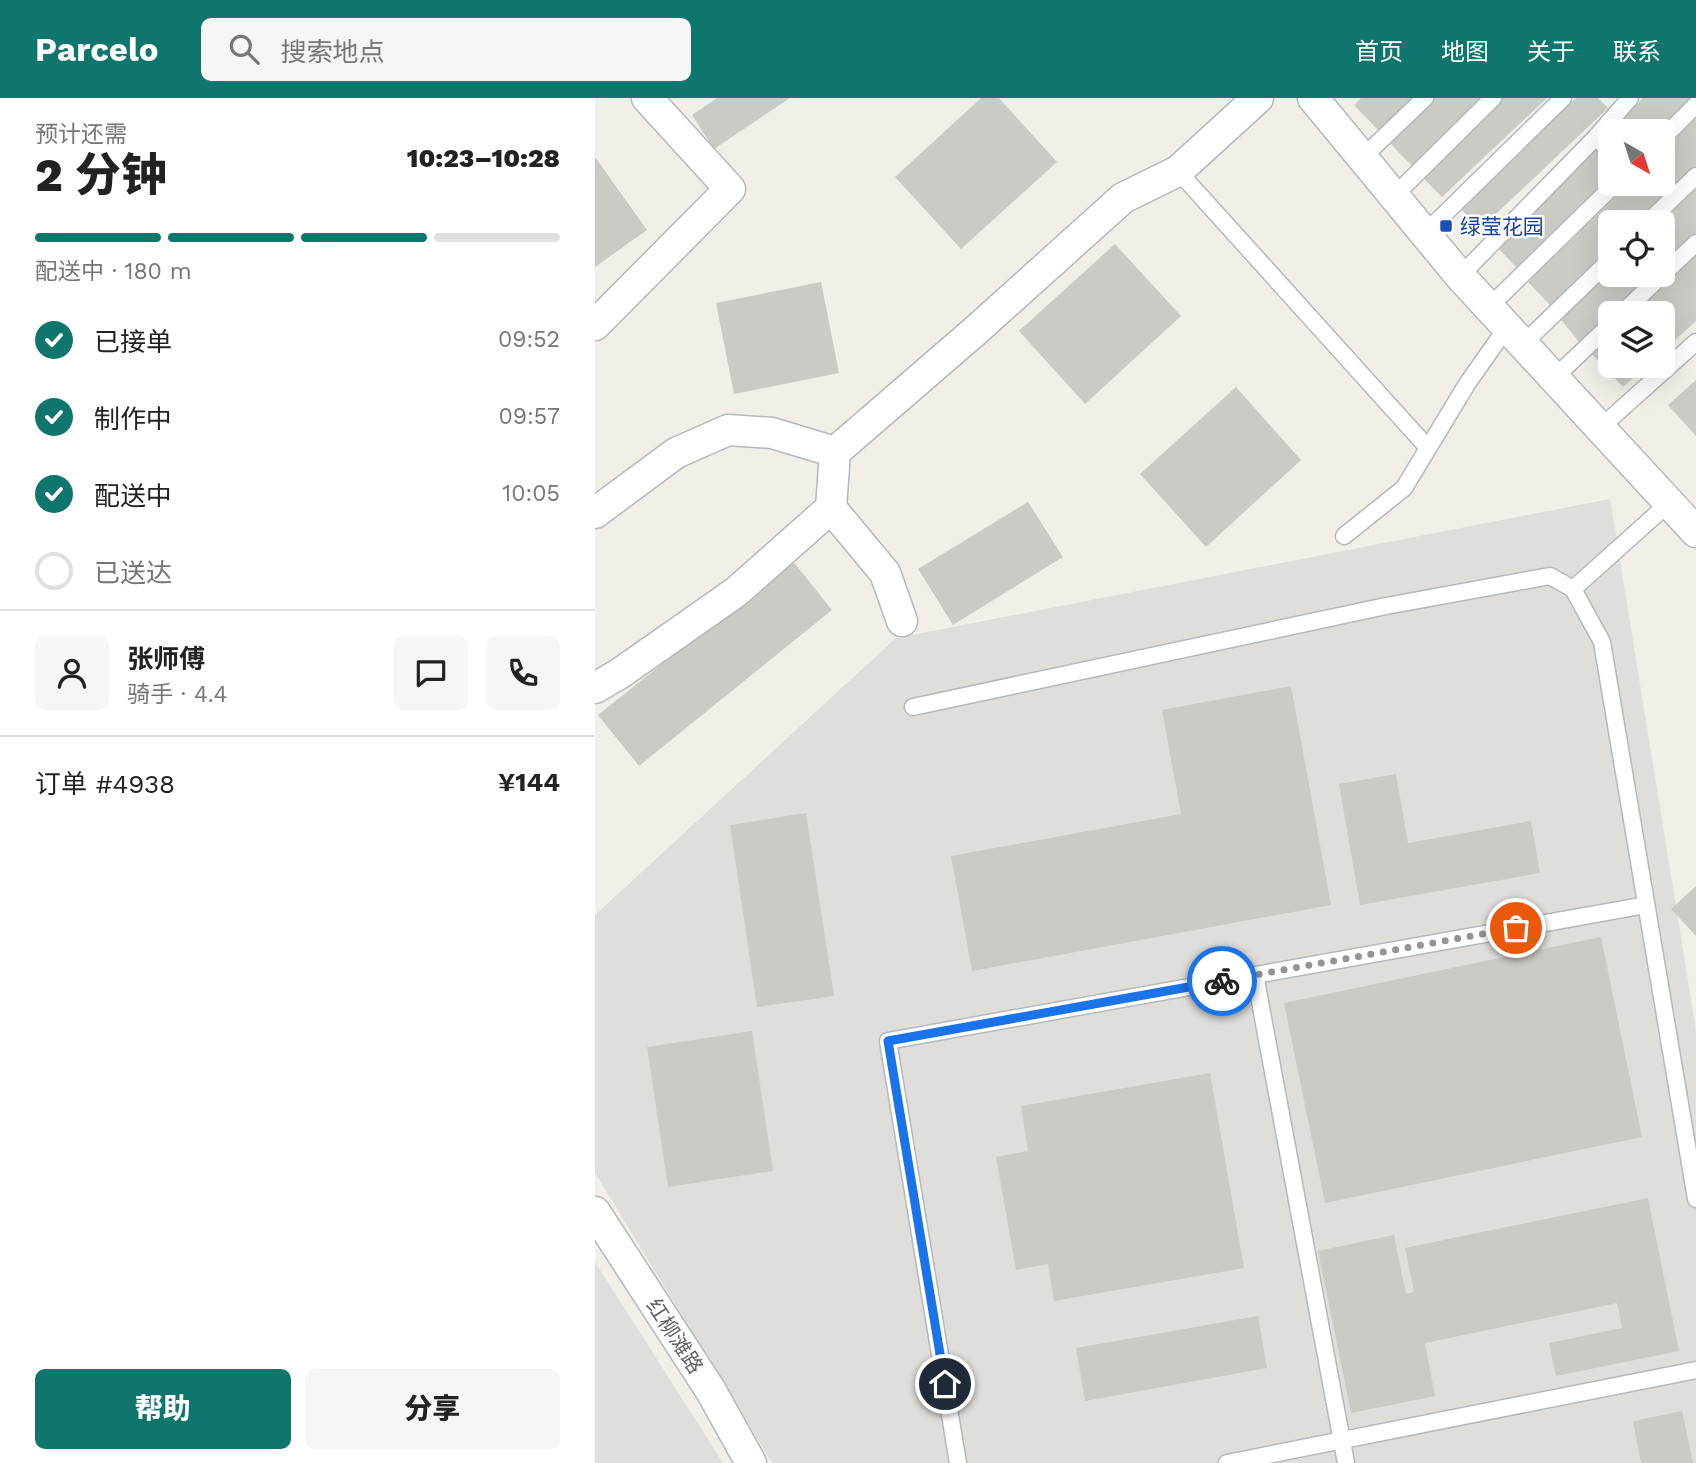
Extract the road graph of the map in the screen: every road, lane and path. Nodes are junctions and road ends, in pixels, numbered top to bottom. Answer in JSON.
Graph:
{"nodes":[{"id":1,"x":647,"y":98,"type":"edge"},
{"id":2,"x":1258,"y":98,"type":"edge"},
{"id":3,"x":1425,"y":98,"type":"edge"},
{"id":4,"x":1493,"y":98,"type":"edge"},
{"id":5,"x":1563,"y":98,"type":"edge"},
{"id":6,"x":1625,"y":100,"type":"edge"},
{"id":7,"x":1321,"y":101,"type":"edge"},
{"id":8,"x":1696,"y":105,"type":"edge"},
{"id":9,"x":1675,"y":126,"type":"edge"},
{"id":10,"x":1596,"y":137,"type":"joint"},
{"id":11,"x":1362,"y":158,"type":"junction"},
{"id":12,"x":1178,"y":172,"type":"junction"},
{"id":13,"x":1696,"y":176,"type":"edge"},
{"id":14,"x":1606,"y":196,"type":"edge"},
{"id":15,"x":1393,"y":197,"type":"junction"},
{"id":16,"x":1661,"y":210,"type":"edge"},
{"id":17,"x":1424,"y":234,"type":"junction"},
{"id":18,"x":1696,"y":243,"type":"edge"},
{"id":19,"x":1598,"y":268,"type":"edge"},
{"id":20,"x":1460,"y":276,"type":"junction"},
{"id":21,"x":1635,"y":301,"type":"edge"},
{"id":22,"x":595,"y":325,"type":"edge"},
{"id":23,"x":1506,"y":326,"type":"junction"},
{"id":24,"x":1598,"y":336,"type":"edge"},
{"id":25,"x":1696,"y":342,"type":"edge"},
{"id":26,"x":1554,"y":378,"type":"junction"},
{"id":27,"x":1600,"y":428,"type":"junction"},
{"id":28,"x":1428,"y":448,"type":"junction"},
{"id":29,"x":835,"y":452,"type":"junction"},
{"id":30,"x":1669,"y":503,"type":"junction"},
{"id":31,"x":831,"y":508,"type":"junction"},
{"id":32,"x":595,"y":513,"type":"edge"},
{"id":33,"x":1696,"y":532,"type":"edge"},
{"id":34,"x":1344,"y":536,"type":"dead end"},
{"id":35,"x":1573,"y":589,"type":"junction"},
{"id":36,"x":902,"y":621,"type":"dead end"},
{"id":37,"x":595,"y":688,"type":"edge"},
{"id":38,"x":913,"y":707,"type":"dead end"},
{"id":39,"x":1646,"y":905,"type":"junction"},
{"id":40,"x":1255,"y":975,"type":"junction"},
{"id":41,"x":1696,"y":1199,"type":"edge"},
{"id":42,"x":595,"y":1212,"type":"edge"},
{"id":43,"x":1696,"y":1370,"type":"edge"},
{"id":44,"x":1342,"y":1440,"type":"junction"},
{"id":45,"x":751,"y":1463,"type":"edge"},
{"id":46,"x":958,"y":1463,"type":"edge"},
{"id":47,"x":1227,"y":1463,"type":"edge"},
{"id":48,"x":1346,"y":1463,"type":"edge"}],
"edges":[{"from":1,"to":22,"type":"street"},
{"from":2,"to":12,"type":"street"},
{"from":3,"to":11,"type":"lane"},
{"from":4,"to":15,"type":"lane"},
{"from":5,"to":17,"type":"lane"},
{"from":6,"to":10,"type":"lane"},
{"from":7,"to":11,"type":"street"},
{"from":8,"to":9,"type":"lane"},
{"from":10,"to":20,"type":"lane"},
{"from":11,"to":15,"type":"street"},
{"from":12,"to":28,"type":"lane"},
{"from":12,"to":29,"type":"street"},
{"from":13,"to":16,"type":"lane"},
{"from":14,"to":23,"type":"lane"},
{"from":15,"to":17,"type":"street"},
{"from":17,"to":20,"type":"street"},
{"from":18,"to":21,"type":"lane"},
{"from":19,"to":23,"type":"lane"},
{"from":20,"to":23,"type":"street"},
{"from":23,"to":26,"type":"street"},
{"from":23,"to":28,"type":"lane"},
{"from":24,"to":26,"type":"lane"},
{"from":25,"to":27,"type":"lane"},
{"from":26,"to":27,"type":"street"},
{"from":27,"to":30,"type":"street"},
{"from":28,"to":34,"type":"lane"},
{"from":29,"to":31,"type":"street"},
{"from":29,"to":32,"type":"street"},
{"from":30,"to":33,"type":"street"},
{"from":30,"to":35,"type":"lane"},
{"from":31,"to":36,"type":"street"},
{"from":31,"to":37,"type":"street"},
{"from":35,"to":38,"type":"lane"},
{"from":35,"to":39,"type":"lane"},
{"from":39,"to":40,"type":"lane"},
{"from":39,"to":41,"type":"lane"},
{"from":40,"to":44,"type":"lane"},
{"from":40,"to":46,"type":"lane"},
{"from":42,"to":45,"type":"street","name":"红柳滩路"},
{"from":43,"to":44,"type":"lane"},
{"from":44,"to":47,"type":"lane"},
{"from":44,"to":48,"type":"lane"}]}
